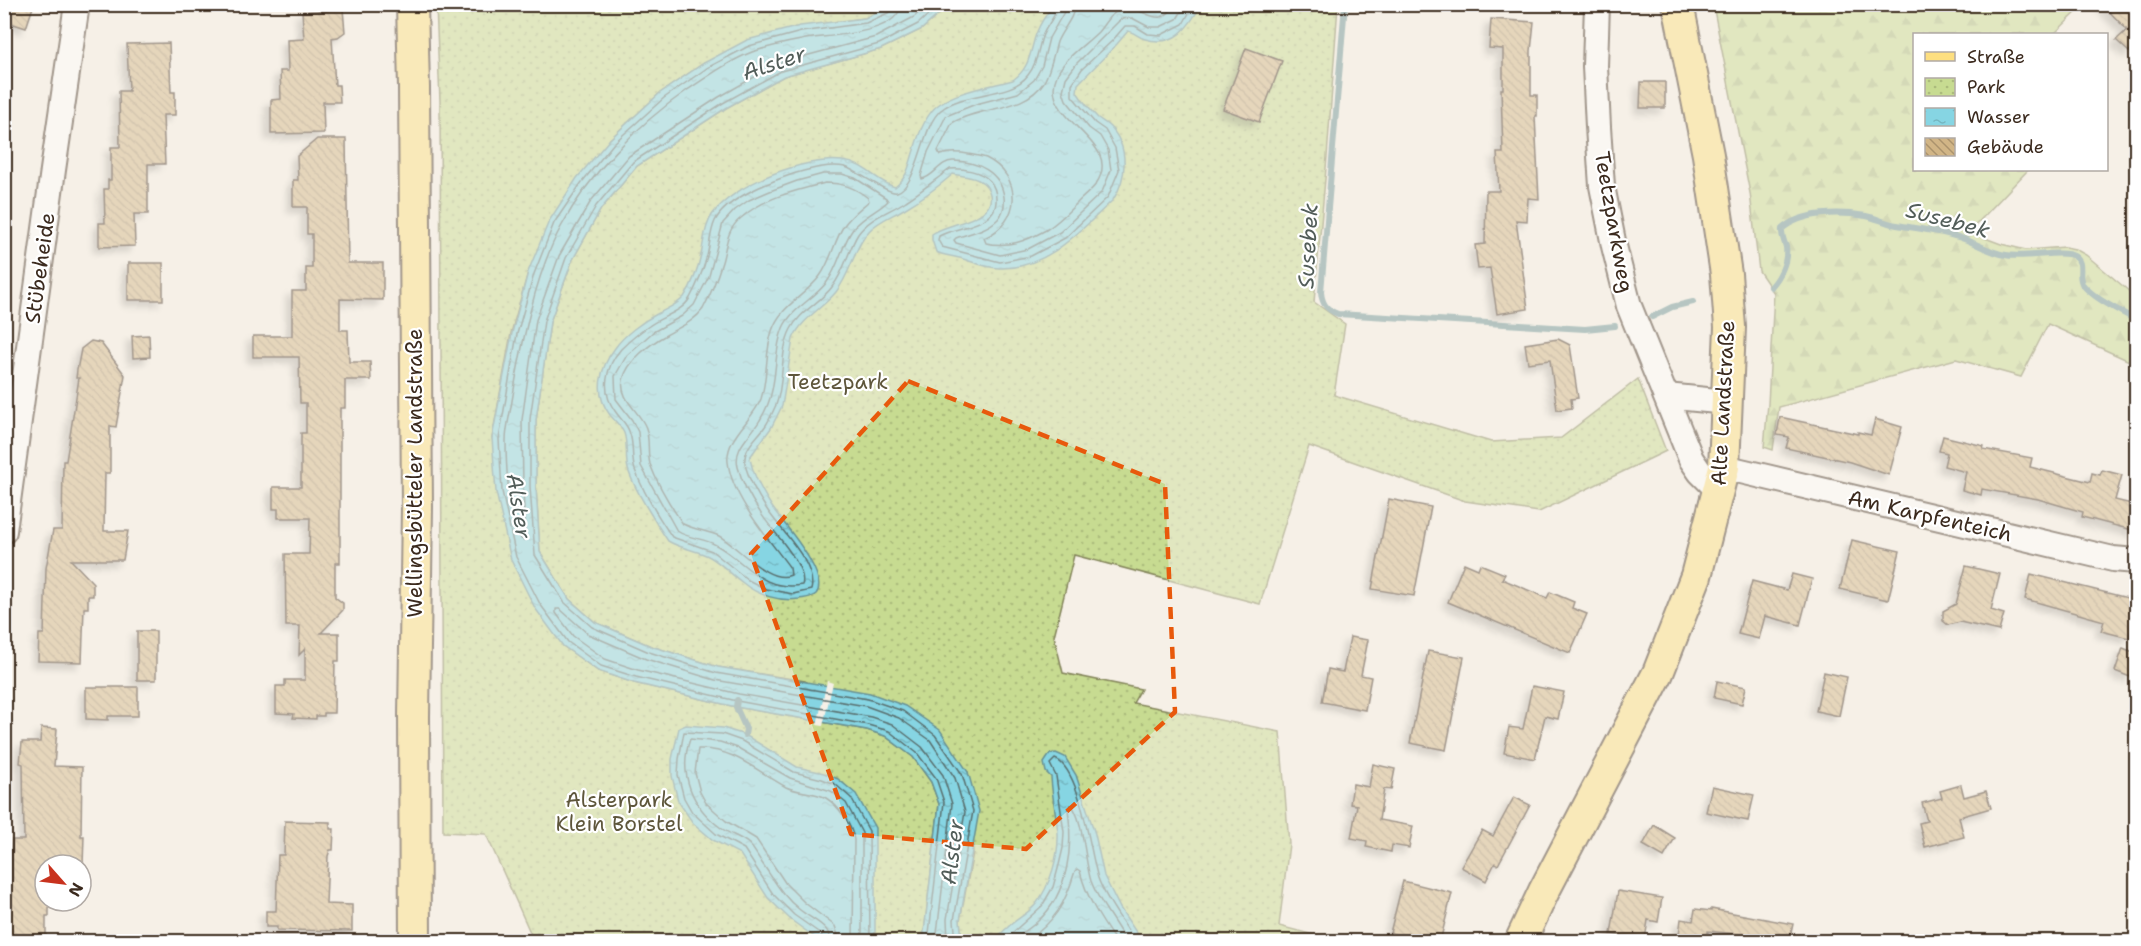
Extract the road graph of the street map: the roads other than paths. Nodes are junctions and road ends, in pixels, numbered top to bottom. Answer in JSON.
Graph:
{"nodes":[{"id":1,"x":77,"y":4,"type":"edge"},
{"id":2,"x":411,"y":4,"type":"edge"},
{"id":3,"x":1597,"y":4,"type":"edge"},
{"id":4,"x":1678,"y":4,"type":"edge"},
{"id":5,"x":1666,"y":396,"type":"junction"},
{"id":6,"x":1727,"y":402,"type":"junction"},
{"id":7,"x":1721,"y":479,"type":"junction"},
{"id":8,"x":4,"y":531,"type":"edge"},
{"id":9,"x":2136,"y":561,"type":"edge"},
{"id":10,"x":415,"y":942,"type":"edge"},
{"id":11,"x":1520,"y":942,"type":"edge"}],
"edges":[{"from":1,"to":8,"type":"street","name":"Stübeheide"},
{"from":2,"to":10,"type":"main road","name":"Wellingsbütteler Landstraße"},
{"from":3,"to":5,"type":"street","name":"Teetzparkweg"},
{"from":4,"to":6,"type":"main road","name":"Alte Landstraße"},
{"from":5,"to":6,"type":"street"},
{"from":5,"to":7,"type":"street","name":"Teetzparkweg"},
{"from":6,"to":7,"type":"main road","name":"Alte Landstraße"},
{"from":7,"to":9,"type":"street","name":"Am Karpfenteich"},
{"from":7,"to":11,"type":"main road","name":"Alte Landstraße"}]}
